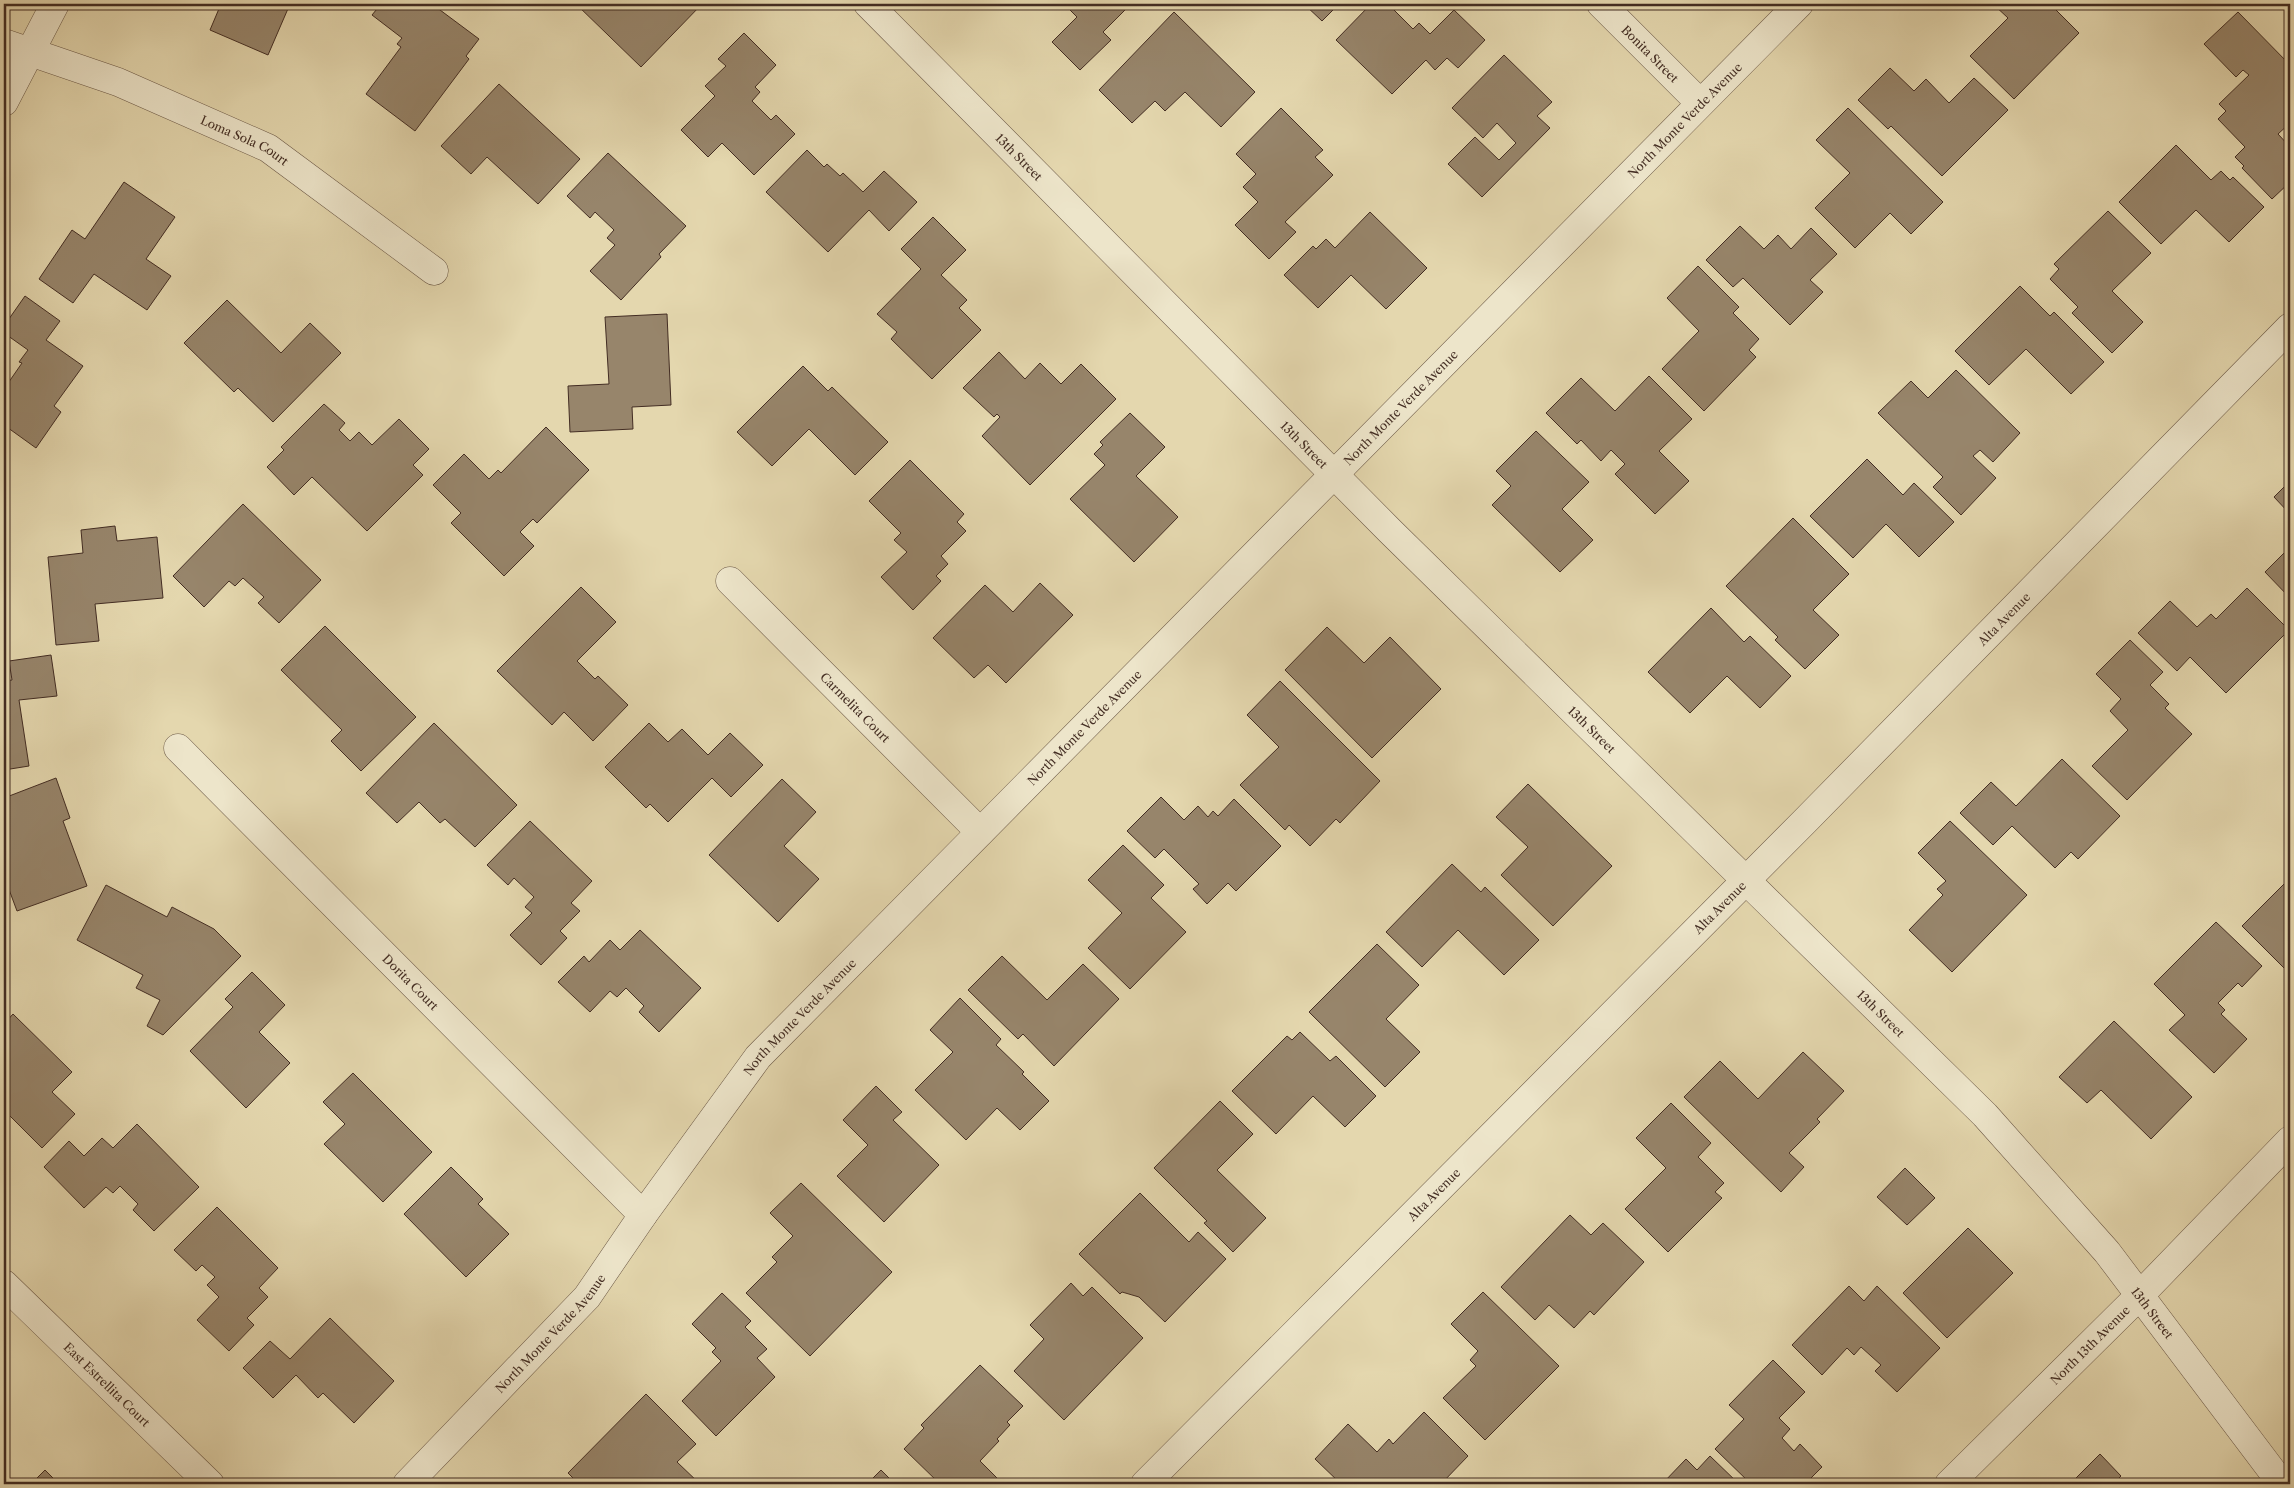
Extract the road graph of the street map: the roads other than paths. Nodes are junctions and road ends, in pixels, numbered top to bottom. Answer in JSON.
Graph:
{"nodes":[{"id":1,"x":55,"y":4,"type":"edge"},
{"id":2,"x":868,"y":4,"type":"edge"},
{"id":3,"x":1601,"y":4,"type":"edge"},
{"id":4,"x":1799,"y":4,"type":"edge"},
{"id":5,"x":4,"y":43,"type":"edge"},
{"id":6,"x":32,"y":51,"type":"junction"},
{"id":7,"x":4,"y":102,"type":"edge"},
{"id":8,"x":1700,"y":103,"type":"junction"},
{"id":9,"x":434,"y":271,"type":"dead end"},
{"id":10,"x":2290,"y":327,"type":"edge"},
{"id":11,"x":1335,"y":476,"type":"junction"},
{"id":12,"x":730,"y":581,"type":"dead end"},
{"id":13,"x":178,"y":748,"type":"dead end"},
{"id":14,"x":980,"y":832,"type":"junction"},
{"id":15,"x":1745,"y":881,"type":"junction"},
{"id":16,"x":2290,"y":1140,"type":"edge"},
{"id":17,"x":643,"y":1215,"type":"junction"},
{"id":18,"x":4,"y":1284,"type":"edge"},
{"id":19,"x":2140,"y":1294,"type":"junction"},
{"id":20,"x":210,"y":1484,"type":"edge"},
{"id":21,"x":407,"y":1484,"type":"edge"},
{"id":22,"x":1145,"y":1484,"type":"edge"},
{"id":23,"x":1949,"y":1484,"type":"edge"},
{"id":24,"x":2282,"y":1484,"type":"edge"}],
"edges":[{"from":1,"to":6,"type":"street"},
{"from":2,"to":11,"type":"street","name":"13th Street"},
{"from":3,"to":8,"type":"street","name":"Bonita Street"},
{"from":4,"to":8,"type":"street","name":"North Monte Verde Avenue"},
{"from":5,"to":6,"type":"street","name":"Loma Sola Court"},
{"from":6,"to":7,"type":"street"},
{"from":6,"to":9,"type":"street","name":"Loma Sola Court"},
{"from":8,"to":11,"type":"street","name":"North Monte Verde Avenue"},
{"from":10,"to":15,"type":"street","name":"Alta Avenue"},
{"from":11,"to":14,"type":"street","name":"North Monte Verde Avenue"},
{"from":11,"to":15,"type":"street","name":"13th Street"},
{"from":12,"to":14,"type":"street","name":"Carmelita Court"},
{"from":13,"to":17,"type":"street","name":"Dorita Court"},
{"from":14,"to":17,"type":"street","name":"North Monte Verde Avenue"},
{"from":15,"to":19,"type":"street","name":"13th Street"},
{"from":15,"to":22,"type":"street","name":"Alta Avenue"},
{"from":16,"to":19,"type":"street","name":"North 13th Avenue"},
{"from":17,"to":21,"type":"street","name":"North Monte Verde Avenue"},
{"from":18,"to":20,"type":"street","name":"East Estrellita Court"},
{"from":19,"to":23,"type":"street","name":"North 13th Avenue"},
{"from":19,"to":24,"type":"street","name":"13th Street"}]}
